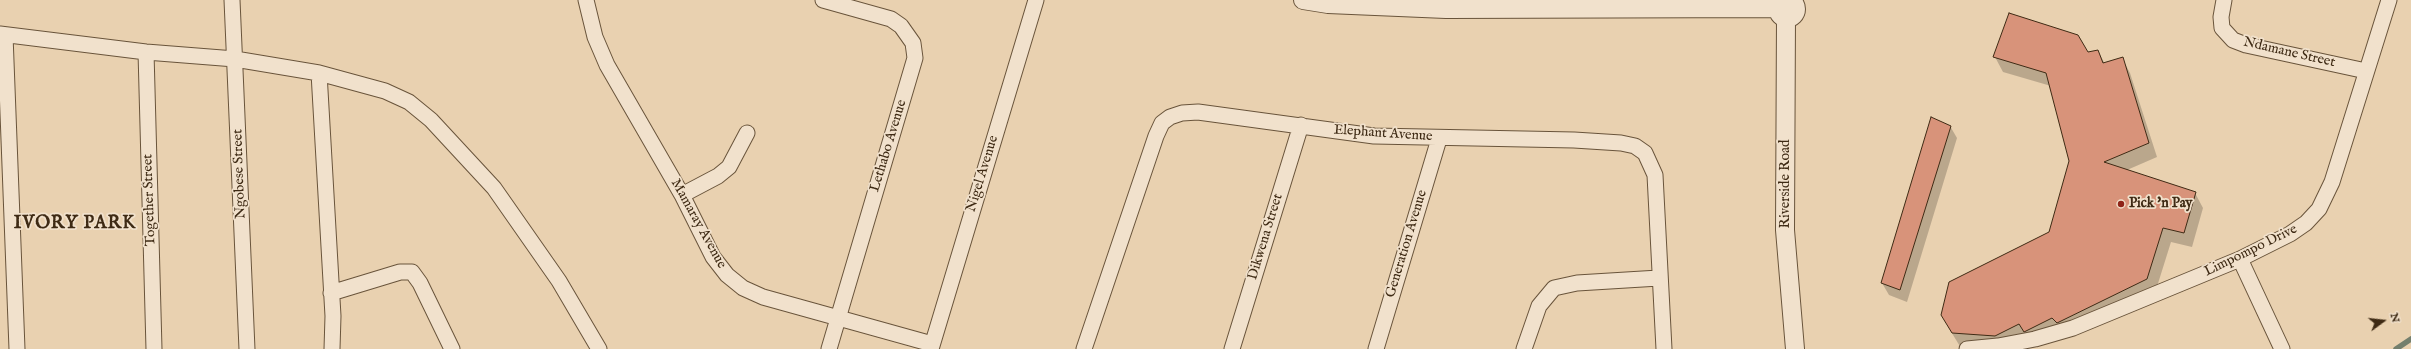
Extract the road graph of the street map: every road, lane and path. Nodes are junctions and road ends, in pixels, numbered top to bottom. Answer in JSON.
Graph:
{"nodes":[{"id":1,"x":232,"y":0,"type":"edge"},
{"id":2,"x":586,"y":0,"type":"edge"},
{"id":3,"x":823,"y":0,"type":"edge"},
{"id":4,"x":1036,"y":0,"type":"edge"},
{"id":5,"x":1303,"y":0,"type":"edge"},
{"id":6,"x":2224,"y":0,"type":"edge"},
{"id":7,"x":2389,"y":0,"type":"edge"},
{"id":8,"x":1528,"y":4,"type":"edge"},
{"id":9,"x":1784,"y":7,"type":"edge"},
{"id":10,"x":2,"y":34,"type":"edge"},
{"id":11,"x":146,"y":52,"type":"junction"},
{"id":12,"x":235,"y":59,"type":"junction"},
{"id":13,"x":2366,"y":71,"type":"junction"},
{"id":14,"x":318,"y":73,"type":"junction"},
{"id":15,"x":1301,"y":125,"type":"junction"},
{"id":16,"x":747,"y":134,"type":"dead end"},
{"id":17,"x":1439,"y":139,"type":"junction"},
{"id":18,"x":682,"y":195,"type":"junction"},
{"id":19,"x":2240,"y":259,"type":"junction"},
{"id":20,"x":1659,"y":278,"type":"junction"},
{"id":21,"x":331,"y":293,"type":"junction"},
{"id":22,"x":838,"y":318,"type":"junction"},
{"id":23,"x":931,"y":346,"type":"edge"},
{"id":24,"x":594,"y":347,"type":"edge"},
{"id":25,"x":17,"y":349,"type":"edge"},
{"id":26,"x":154,"y":349,"type":"edge"},
{"id":27,"x":247,"y":349,"type":"edge"},
{"id":28,"x":332,"y":349,"type":"edge"},
{"id":29,"x":452,"y":349,"type":"edge"},
{"id":30,"x":830,"y":349,"type":"edge"},
{"id":31,"x":1084,"y":349,"type":"edge"},
{"id":32,"x":1232,"y":349,"type":"edge"},
{"id":33,"x":1376,"y":349,"type":"edge"},
{"id":34,"x":1524,"y":349,"type":"edge"},
{"id":35,"x":1664,"y":349,"type":"edge"},
{"id":36,"x":1795,"y":349,"type":"edge"},
{"id":37,"x":1967,"y":349,"type":"edge"},
{"id":38,"x":2282,"y":349,"type":"edge"}],
"edges":[{"from":1,"to":12,"type":"street","name":"Ngobese Street"},
{"from":2,"to":18,"type":"street","name":"Mamaray Avenue"},
{"from":3,"to":22,"type":"street","name":"Lethabo Avenue"},
{"from":4,"to":23,"type":"street","name":"Nigel Avenue"},
{"from":5,"to":8,"type":"street"},
{"from":6,"to":13,"type":"street","name":"Ndamane Street"},
{"from":7,"to":13,"type":"street","name":"Limpompo Drive"},
{"from":8,"to":9,"type":"street"},
{"from":9,"to":36,"type":"street","name":"Riverside Road"},
{"from":10,"to":11,"type":"street"},
{"from":10,"to":25,"type":"street"},
{"from":11,"to":12,"type":"street"},
{"from":11,"to":26,"type":"street","name":"Together Street"},
{"from":12,"to":14,"type":"street"},
{"from":12,"to":27,"type":"street","name":"Ngobese Street"},
{"from":13,"to":19,"type":"street","name":"Limpompo Drive"},
{"from":14,"to":21,"type":"street"},
{"from":14,"to":24,"type":"street"},
{"from":15,"to":17,"type":"street","name":"Elephant Avenue"},
{"from":15,"to":31,"type":"street","name":"Elephant Avenue"},
{"from":15,"to":32,"type":"street","name":"Dikwena Street"},
{"from":16,"to":18,"type":"street"},
{"from":17,"to":20,"type":"street","name":"Elephant Avenue"},
{"from":17,"to":33,"type":"street","name":"Generation Avenue"},
{"from":18,"to":22,"type":"street","name":"Mamaray Avenue"},
{"from":19,"to":37,"type":"street","name":"Limpompo Drive"},
{"from":19,"to":38,"type":"street"},
{"from":20,"to":34,"type":"street"},
{"from":20,"to":35,"type":"street","name":"Elephant Avenue"},
{"from":21,"to":28,"type":"street"},
{"from":21,"to":29,"type":"street"},
{"from":22,"to":23,"type":"street","name":"Mamaray Avenue"},
{"from":22,"to":30,"type":"street","name":"Lethabo Avenue"}]}
